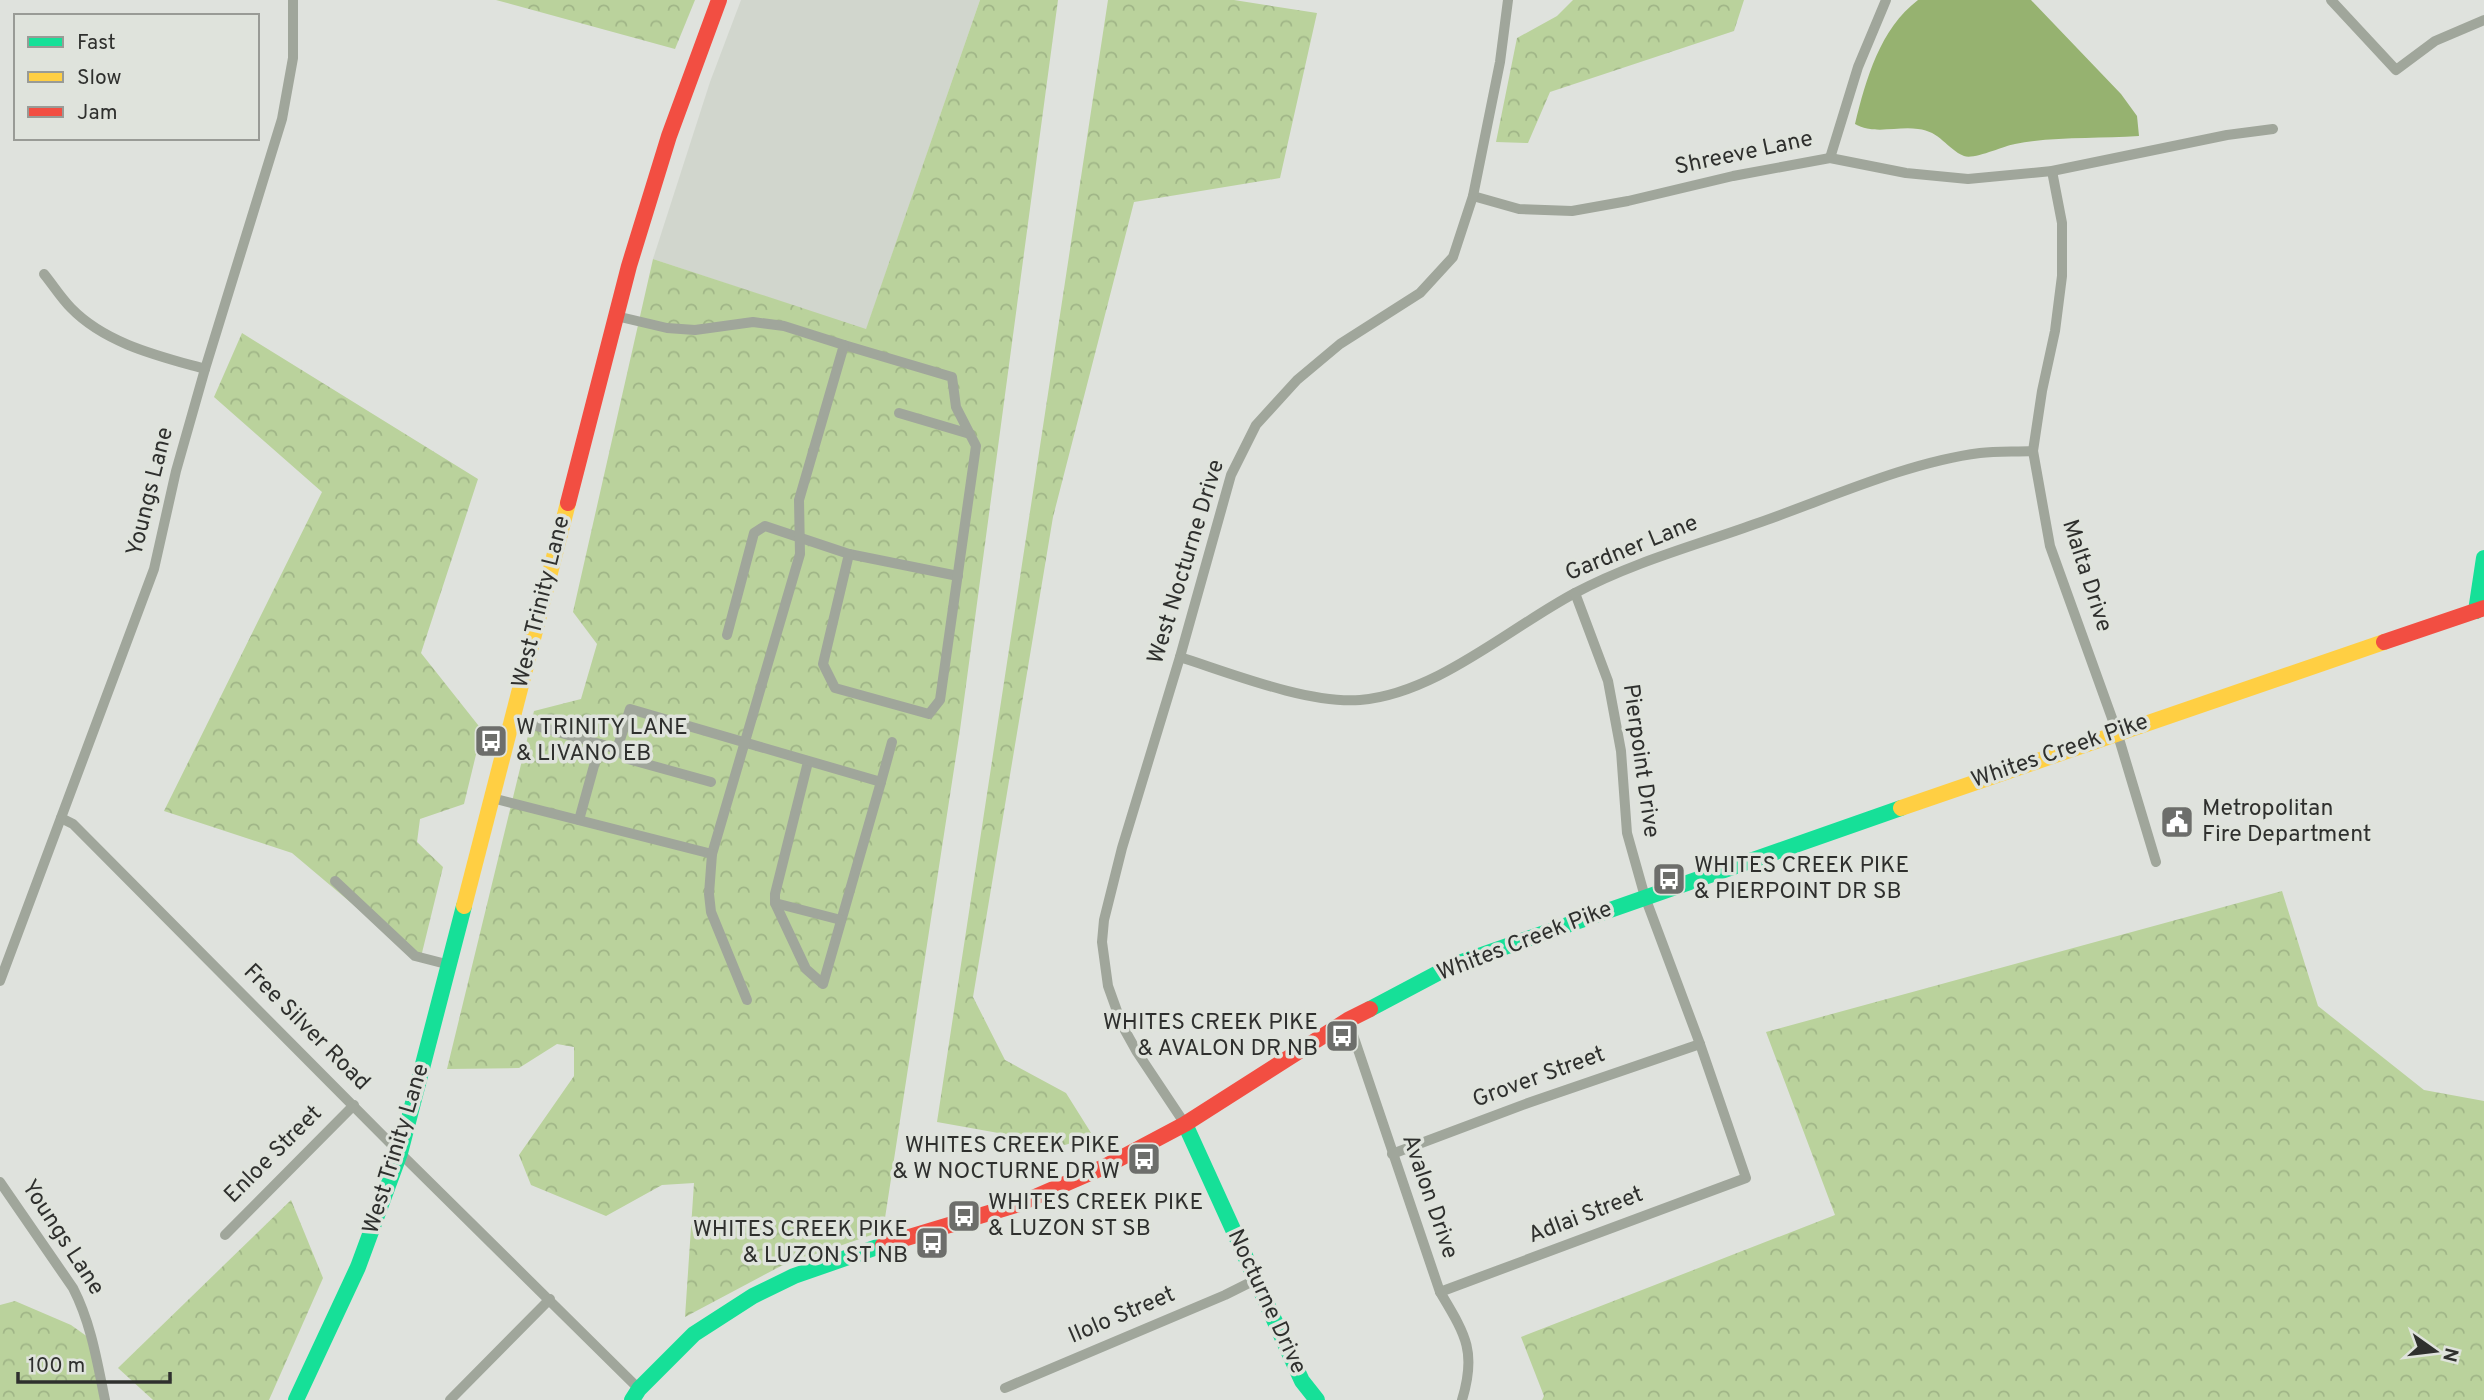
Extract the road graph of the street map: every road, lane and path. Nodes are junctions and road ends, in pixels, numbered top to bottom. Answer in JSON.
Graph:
{"nodes":[{"id":1,"x":293,"y":0,"type":"edge"},
{"id":2,"x":719,"y":0,"type":"edge"},
{"id":3,"x":1508,"y":0,"type":"edge"},
{"id":4,"x":1886,"y":0,"type":"edge"},
{"id":5,"x":2331,"y":0,"type":"edge"},
{"id":6,"x":2484,"y":20,"type":"edge"},
{"id":7,"x":2273,"y":129,"type":"dead end"},
{"id":8,"x":1830,"y":158,"type":"junction"},
{"id":9,"x":2052,"y":171,"type":"junction"},
{"id":10,"x":1473,"y":197,"type":"junction"},
{"id":11,"x":44,"y":274,"type":"dead end"},
{"id":12,"x":616,"y":316,"type":"junction"},
{"id":13,"x":844,"y":345,"type":"junction"},
{"id":14,"x":205,"y":369,"type":"junction"},
{"id":15,"x":899,"y":413,"type":"dead end"},
{"id":16,"x":970,"y":434,"type":"junction"},
{"id":17,"x":2033,"y":451,"type":"junction"},
{"id":18,"x":800,"y":540,"type":"junction"},
{"id":19,"x":849,"y":554,"type":"junction"},
{"id":20,"x":2484,"y":558,"type":"edge"},
{"id":21,"x":958,"y":576,"type":"junction"},
{"id":22,"x":1575,"y":593,"type":"junction"},
{"id":23,"x":2480,"y":610,"type":"edge"},
{"id":24,"x":727,"y":635,"type":"dead end"},
{"id":25,"x":1180,"y":657,"type":"junction"},
{"id":26,"x":512,"y":719,"type":"junction"},
{"id":27,"x":2117,"y":732,"type":"junction"},
{"id":28,"x":892,"y":742,"type":"dead end"},
{"id":29,"x":600,"y":744,"type":"junction"},
{"id":30,"x":744,"y":744,"type":"junction"},
{"id":31,"x":617,"y":749,"type":"junction"},
{"id":32,"x":808,"y":762,"type":"junction"},
{"id":33,"x":711,"y":782,"type":"dead end"},
{"id":34,"x":881,"y":782,"type":"junction"},
{"id":35,"x":492,"y":798,"type":"junction"},
{"id":36,"x":61,"y":818,"type":"junction"},
{"id":37,"x":579,"y":820,"type":"junction"},
{"id":38,"x":712,"y":854,"type":"junction"},
{"id":39,"x":2156,"y":862,"type":"dead end"},
{"id":40,"x":335,"y":881,"type":"dead end"},
{"id":41,"x":1645,"y":897,"type":"junction"},
{"id":42,"x":775,"y":903,"type":"junction"},
{"id":43,"x":841,"y":920,"type":"junction"},
{"id":44,"x":450,"y":965,"type":"junction"},
{"id":45,"x":0,"y":981,"type":"edge"},
{"id":46,"x":747,"y":1000,"type":"dead end"},
{"id":47,"x":1348,"y":1020,"type":"junction"},
{"id":48,"x":1700,"y":1044,"type":"junction"},
{"id":49,"x":354,"y":1105,"type":"junction"},
{"id":50,"x":1185,"y":1124,"type":"junction"},
{"id":51,"x":400,"y":1153,"type":"junction"},
{"id":52,"x":1392,"y":1154,"type":"junction"},
{"id":53,"x":1746,"y":1178,"type":"joint"},
{"id":54,"x":0,"y":1182,"type":"edge"},
{"id":55,"x":225,"y":1235,"type":"dead end"},
{"id":56,"x":1255,"y":1280,"type":"junction"},
{"id":57,"x":1440,"y":1292,"type":"junction"},
{"id":58,"x":550,"y":1299,"type":"junction"},
{"id":59,"x":1005,"y":1388,"type":"dead end"},
{"id":60,"x":635,"y":1395,"type":"edge"},
{"id":61,"x":105,"y":1400,"type":"edge"},
{"id":62,"x":296,"y":1400,"type":"edge"},
{"id":63,"x":450,"y":1400,"type":"edge"},
{"id":64,"x":1317,"y":1400,"type":"edge"},
{"id":65,"x":1462,"y":1400,"type":"edge"}],
"edges":[{"from":1,"to":14,"type":"street","name":"Youngs Lane"},
{"from":2,"to":12,"type":"main road","name":"West Trinity Lane"},
{"from":3,"to":10,"type":"street","name":"West Nocturne Drive"},
{"from":4,"to":8,"type":"street"},
{"from":5,"to":6,"type":"street"},
{"from":7,"to":9,"type":"street","name":"Shreeve Lane"},
{"from":8,"to":9,"type":"street","name":"Shreeve Lane"},
{"from":8,"to":10,"type":"street","name":"Shreeve Lane"},
{"from":9,"to":17,"type":"street","name":"Malta Drive"},
{"from":10,"to":25,"type":"street","name":"West Nocturne Drive"},
{"from":11,"to":14,"type":"street"},
{"from":12,"to":13,"type":"street"},
{"from":12,"to":26,"type":"main road","name":"West Trinity Lane"},
{"from":13,"to":16,"type":"street"},
{"from":13,"to":18,"type":"street"},
{"from":14,"to":36,"type":"street","name":"Youngs Lane"},
{"from":15,"to":16,"type":"street"},
{"from":16,"to":21,"type":"street"},
{"from":17,"to":22,"type":"street","name":"Gardner Lane"},
{"from":17,"to":27,"type":"street","name":"Malta Drive"},
{"from":18,"to":19,"type":"street"},
{"from":18,"to":24,"type":"street"},
{"from":18,"to":30,"type":"street"},
{"from":19,"to":21,"type":"street"},
{"from":19,"to":21,"type":"street"},
{"from":20,"to":23,"type":"main road"},
{"from":22,"to":25,"type":"street","name":"Gardner Lane"},
{"from":22,"to":41,"type":"street","name":"Pierpoint Drive"},
{"from":23,"to":27,"type":"main road","name":"Whites Creek Pike"},
{"from":25,"to":50,"type":"street","name":"West Nocturne Drive"},
{"from":26,"to":29,"type":"street"},
{"from":26,"to":35,"type":"main road","name":"West Trinity Lane"},
{"from":27,"to":39,"type":"street","name":"Malta Drive"},
{"from":27,"to":41,"type":"main road","name":"Whites Creek Pike"},
{"from":28,"to":34,"type":"street"},
{"from":29,"to":31,"type":"street"},
{"from":29,"to":37,"type":"street"},
{"from":30,"to":31,"type":"street"},
{"from":30,"to":32,"type":"street"},
{"from":30,"to":38,"type":"street"},
{"from":31,"to":33,"type":"street"},
{"from":32,"to":34,"type":"street"},
{"from":32,"to":42,"type":"street"},
{"from":34,"to":43,"type":"street"},
{"from":35,"to":37,"type":"street"},
{"from":35,"to":44,"type":"main road","name":"West Trinity Lane"},
{"from":36,"to":45,"type":"street","name":"Youngs Lane"},
{"from":36,"to":49,"type":"street","name":"Free Silver Road"},
{"from":37,"to":38,"type":"street"},
{"from":38,"to":46,"type":"street"},
{"from":40,"to":44,"type":"street"},
{"from":41,"to":47,"type":"main road","name":"Whites Creek Pike"},
{"from":41,"to":48,"type":"street","name":"Pierpoint Drive"},
{"from":42,"to":43,"type":"street"},
{"from":42,"to":43,"type":"street"},
{"from":44,"to":51,"type":"main road","name":"West Trinity Lane"},
{"from":47,"to":50,"type":"main road","name":"Whites Creek Pike"},
{"from":47,"to":52,"type":"street","name":"Avalon Drive"},
{"from":48,"to":52,"type":"street","name":"Grover Street"},
{"from":48,"to":53,"type":"street","name":"Pierpoint Drive"},
{"from":49,"to":51,"type":"street","name":"Free Silver Road"},
{"from":49,"to":55,"type":"street","name":"Enloe Street"},
{"from":50,"to":56,"type":"main road","name":"Nocturne Drive"},
{"from":50,"to":60,"type":"main road","name":"Whites Creek Pike"},
{"from":51,"to":58,"type":"street","name":"Free Silver Road"},
{"from":51,"to":62,"type":"main road","name":"West Trinity Lane"},
{"from":52,"to":57,"type":"street","name":"Avalon Drive"},
{"from":53,"to":57,"type":"street","name":"Adlai Street"},
{"from":54,"to":61,"type":"street","name":"Youngs Lane"},
{"from":56,"to":59,"type":"street","name":"Ilolo Street"},
{"from":56,"to":64,"type":"main road","name":"Nocturne Drive"},
{"from":57,"to":65,"type":"street","name":"Avalon Drive"},
{"from":58,"to":60,"type":"street","name":"Free Silver Road"},
{"from":58,"to":63,"type":"street"}]}
